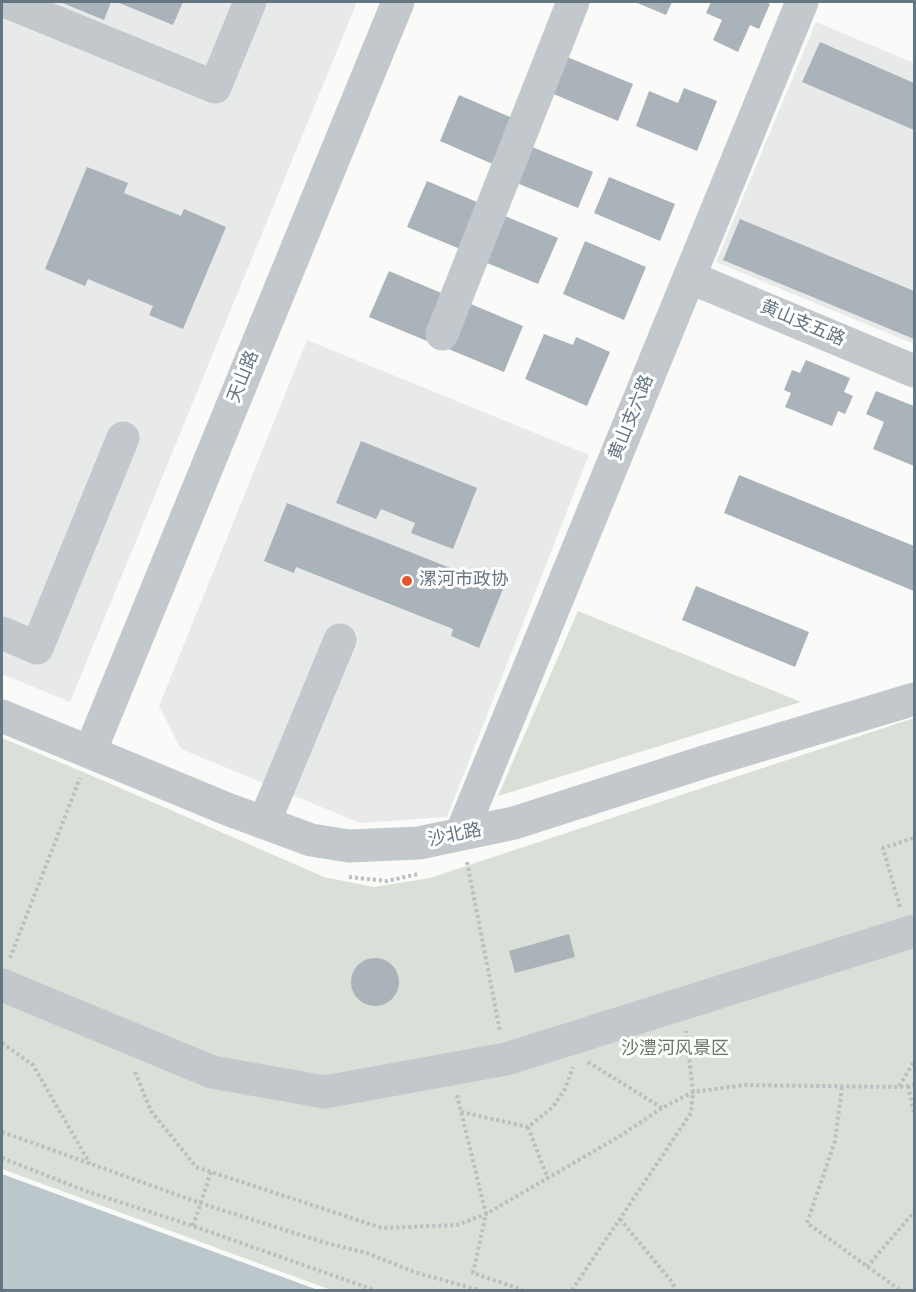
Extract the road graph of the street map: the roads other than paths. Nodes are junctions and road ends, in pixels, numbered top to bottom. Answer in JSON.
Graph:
{"nodes":[{"id":1,"x":7,"y":2,"type":"edge"},
{"id":2,"x":250,"y":2,"type":"edge"},
{"id":3,"x":398,"y":2,"type":"edge"},
{"id":4,"x":573,"y":2,"type":"edge"},
{"id":5,"x":802,"y":2,"type":"edge"},
{"id":6,"x":689,"y":277,"type":"junction"},
{"id":7,"x":442,"y":334,"type":"dead end"},
{"id":8,"x":915,"y":371,"type":"edge"},
{"id":9,"x":123,"y":438,"type":"dead end"},
{"id":10,"x":2,"y":633,"type":"edge"},
{"id":11,"x":340,"y":640,"type":"dead end"},
{"id":12,"x":915,"y":699,"type":"edge"},
{"id":13,"x":2,"y":716,"type":"edge"},
{"id":14,"x":90,"y":752,"type":"junction"},
{"id":15,"x":264,"y":823,"type":"junction"},
{"id":16,"x":461,"y":834,"type":"junction"},
{"id":17,"x":911,"y":932,"type":"edge"},
{"id":18,"x":6,"y":972,"type":"edge"}],
"edges":[{"from":1,"to":2,"type":"street"},
{"from":3,"to":14,"type":"street","name":"天山路"},
{"from":4,"to":7,"type":"street"},
{"from":5,"to":6,"type":"street","name":"黄山支六路"},
{"from":6,"to":8,"type":"street","name":"黄山支五路"},
{"from":6,"to":16,"type":"street","name":"黄山支六路"},
{"from":9,"to":10,"type":"street"},
{"from":11,"to":15,"type":"street"},
{"from":12,"to":16,"type":"street","name":"沙北路"},
{"from":13,"to":14,"type":"street","name":"沙北路"},
{"from":14,"to":15,"type":"street","name":"沙北路"},
{"from":15,"to":16,"type":"street","name":"沙北路"},
{"from":17,"to":18,"type":"street"}]}
